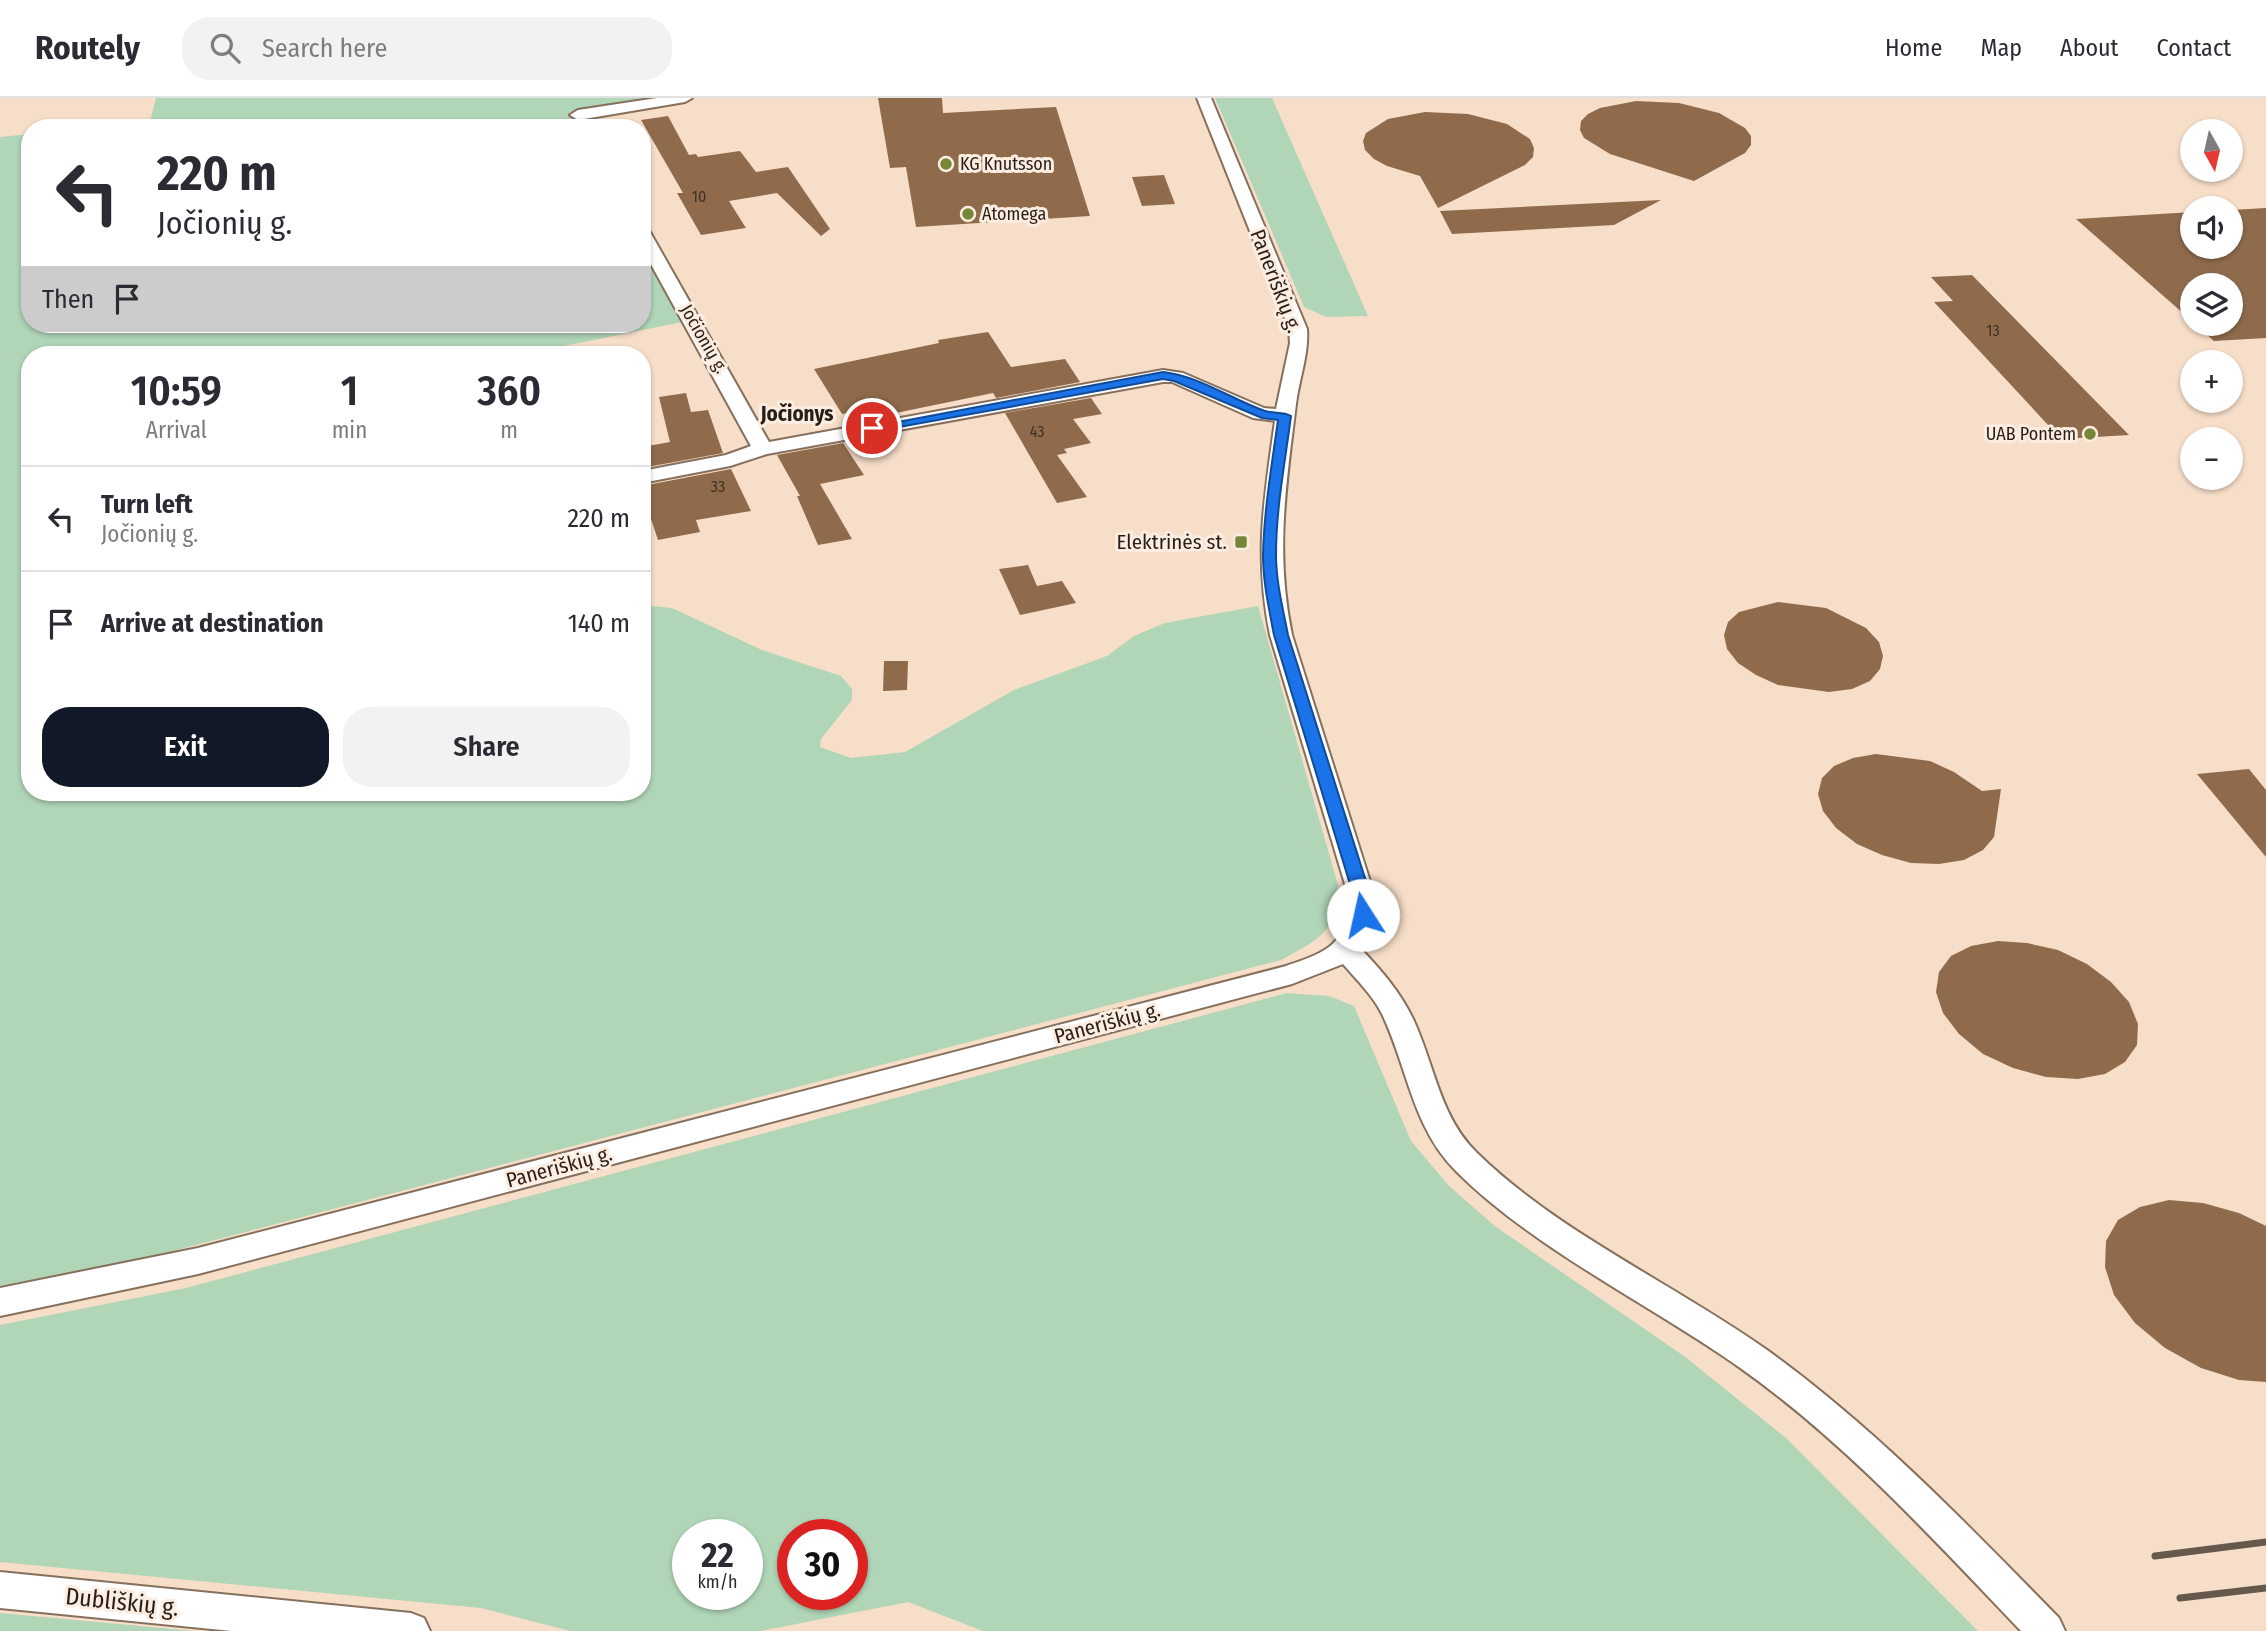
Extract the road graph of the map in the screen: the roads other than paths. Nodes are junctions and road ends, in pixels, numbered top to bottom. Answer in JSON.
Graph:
{"nodes":[{"id":1,"x":571,"y":98,"type":"edge"},
{"id":2,"x":685,"y":98,"type":"edge"},
{"id":3,"x":1204,"y":98,"type":"edge"},
{"id":4,"x":580,"y":119,"type":"edge"},
{"id":5,"x":590,"y":119,"type":"edge"},
{"id":6,"x":651,"y":248,"type":"edge"},
{"id":7,"x":1285,"y":416,"type":"junction"},
{"id":8,"x":763,"y":449,"type":"junction"},
{"id":9,"x":651,"y":475,"type":"edge"},
{"id":10,"x":1347,"y":951,"type":"junction"},
{"id":11,"x":0,"y":1302,"type":"edge"},
{"id":12,"x":0,"y":1590,"type":"edge"},
{"id":13,"x":411,"y":1631,"type":"edge"},
{"id":14,"x":2046,"y":1631,"type":"edge"}],
"edges":[{"from":1,"to":4,"type":"street"},
{"from":2,"to":5,"type":"street"},
{"from":3,"to":7,"type":"street","name":"Paneriškių g."},
{"from":6,"to":8,"type":"street","name":"Jočionių g."},
{"from":7,"to":8,"type":"street"},
{"from":7,"to":10,"type":"street","name":"Paneriškių g."},
{"from":8,"to":9,"type":"street"},
{"from":10,"to":11,"type":"street","name":"Paneriškių g."},
{"from":10,"to":14,"type":"street"},
{"from":12,"to":13,"type":"street","name":"Dubliškių g."}]}
